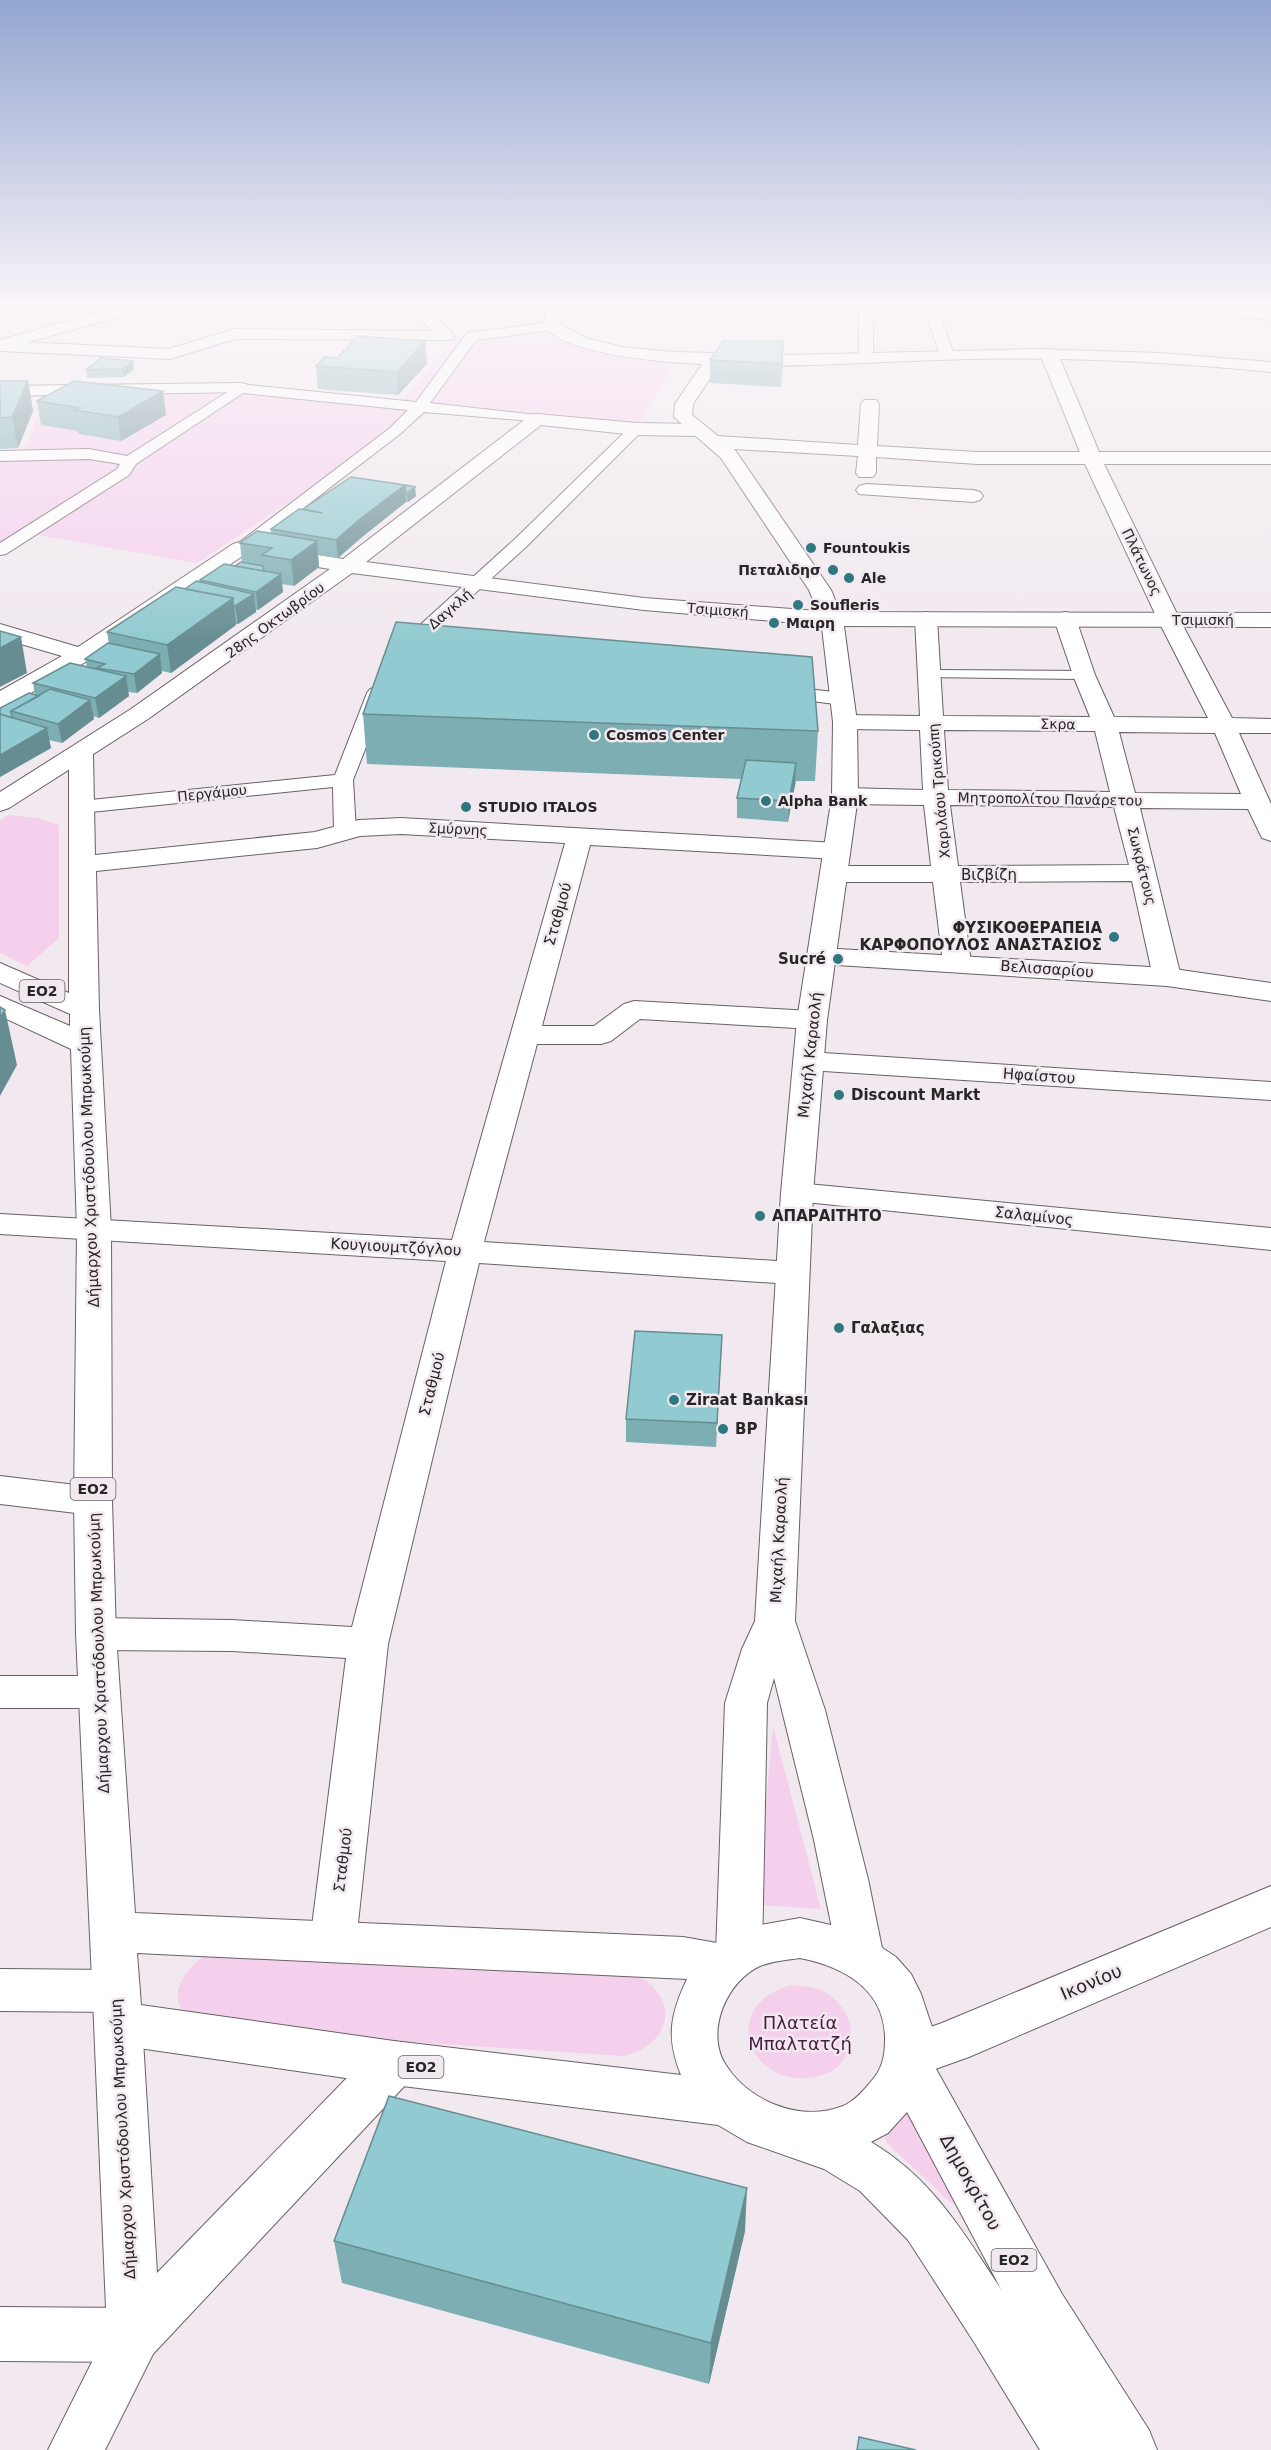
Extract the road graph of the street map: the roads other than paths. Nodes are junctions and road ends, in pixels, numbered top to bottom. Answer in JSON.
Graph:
{"nodes":[{"id":1,"x":199,"y":415,"type":"edge"},
{"id":2,"x":411,"y":415,"type":"edge"},
{"id":3,"x":504,"y":415,"type":"edge"},
{"id":4,"x":683,"y":415,"type":"edge"},
{"id":5,"x":869,"y":415,"type":"edge"},
{"id":6,"x":1074,"y":415,"type":"edge"},
{"id":7,"x":537,"y":419,"type":"junction"},
{"id":8,"x":636,"y":429,"type":"junction"},
{"id":9,"x":707,"y":436,"type":"junction"},
{"id":10,"x":866,"y":451,"type":"junction"},
{"id":11,"x":0,"y":456,"type":"edge"},
{"id":12,"x":1271,"y":458,"type":"edge"},
{"id":13,"x":1092,"y":459,"type":"junction"},
{"id":14,"x":130,"y":461,"type":"junction"},
{"id":15,"x":866,"y":490,"type":"junction"},
{"id":16,"x":973,"y":496,"type":"dead end"},
{"id":17,"x":856,"y":508,"type":"dead end"},
{"id":18,"x":240,"y":548,"type":"junction"},
{"id":19,"x":0,"y":550,"type":"edge"},
{"id":20,"x":350,"y":566,"type":"junction"},
{"id":21,"x":479,"y":583,"type":"junction"},
{"id":22,"x":832,"y":619,"type":"junction"},
{"id":23,"x":926,"y":619,"type":"junction"},
{"id":24,"x":1065,"y":619,"type":"junction"},
{"id":25,"x":1169,"y":620,"type":"junction"},
{"id":26,"x":1271,"y":620,"type":"edge"},
{"id":27,"x":0,"y":631,"type":"edge"},
{"id":28,"x":0,"y":644,"type":"edge"},
{"id":29,"x":74,"y":660,"type":"junction"},
{"id":30,"x":412,"y":663,"type":"edge"},
{"id":31,"x":388,"y":667,"type":"junction"},
{"id":32,"x":929,"y":674,"type":"junction"},
{"id":33,"x":1084,"y":675,"type":"junction"},
{"id":34,"x":760,"y":689,"type":"edge"},
{"id":35,"x":0,"y":701,"type":"edge"},
{"id":36,"x":844,"y":710,"type":"junction"},
{"id":37,"x":933,"y":723,"type":"junction"},
{"id":38,"x":1105,"y":725,"type":"junction"},
{"id":39,"x":1224,"y":726,"type":"junction"},
{"id":40,"x":1271,"y":726,"type":"edge"},
{"id":41,"x":81,"y":755,"type":"junction"},
{"id":42,"x":343,"y":780,"type":"junction"},
{"id":43,"x":845,"y":796,"type":"junction"},
{"id":44,"x":936,"y":798,"type":"junction"},
{"id":45,"x":1125,"y":800,"type":"junction"},
{"id":46,"x":1256,"y":802,"type":"junction"},
{"id":47,"x":0,"y":803,"type":"edge"},
{"id":48,"x":81,"y":807,"type":"junction"},
{"id":49,"x":345,"y":831,"type":"junction"},
{"id":50,"x":1271,"y":833,"type":"edge"},
{"id":51,"x":580,"y":835,"type":"junction"},
{"id":52,"x":835,"y":863,"type":"junction"},
{"id":53,"x":82,"y":864,"type":"junction"},
{"id":54,"x":1144,"y":873,"type":"junction"},
{"id":55,"x":946,"y":875,"type":"junction"},
{"id":56,"x":821,"y":956,"type":"junction"},
{"id":57,"x":957,"y":963,"type":"junction"},
{"id":58,"x":0,"y":972,"type":"edge"},
{"id":59,"x":1167,"y":977,"type":"junction"},
{"id":60,"x":1271,"y":992,"type":"edge"},
{"id":61,"x":0,"y":1005,"type":"edge"},
{"id":62,"x":812,"y":1020,"type":"junction"},
{"id":63,"x":85,"y":1028,"type":"junction"},
{"id":64,"x":523,"y":1035,"type":"junction"},
{"id":65,"x":808,"y":1061,"type":"junction"},
{"id":66,"x":1271,"y":1092,"type":"edge"},
{"id":67,"x":796,"y":1192,"type":"junction"},
{"id":68,"x":0,"y":1224,"type":"edge"},
{"id":69,"x":94,"y":1229,"type":"junction"},
{"id":70,"x":1271,"y":1239,"type":"edge"},
{"id":71,"x":465,"y":1251,"type":"junction"},
{"id":72,"x":791,"y":1273,"type":"junction"},
{"id":73,"x":0,"y":1490,"type":"edge"},
{"id":74,"x":93,"y":1501,"type":"junction"},
{"id":75,"x":775,"y":1621,"type":"junction"},
{"id":76,"x":96,"y":1634,"type":"junction"},
{"id":77,"x":368,"y":1644,"type":"junction"},
{"id":78,"x":0,"y":1692,"type":"edge"},
{"id":79,"x":99,"y":1692,"type":"junction"},
{"id":80,"x":1271,"y":1906,"type":"edge"},
{"id":81,"x":114,"y":1932,"type":"junction"},
{"id":82,"x":333,"y":1942,"type":"junction"},
{"id":83,"x":861,"y":1958,"type":"junction"},
{"id":84,"x":731,"y":1959,"type":"junction"},
{"id":85,"x":0,"y":1990,"type":"edge"},
{"id":86,"x":117,"y":2007,"type":"junction"},
{"id":87,"x":909,"y":2061,"type":"junction"},
{"id":88,"x":394,"y":2063,"type":"junction"},
{"id":89,"x":726,"y":2103,"type":"junction"},
{"id":90,"x":795,"y":2136,"type":"junction"},
{"id":91,"x":0,"y":2334,"type":"edge"},
{"id":92,"x":134,"y":2335,"type":"junction"},
{"id":93,"x":76,"y":2450,"type":"edge"},
{"id":94,"x":1071,"y":2450,"type":"edge"},
{"id":95,"x":1129,"y":2450,"type":"edge"}],
"edges":[{"from":1,"to":14,"type":"street"},
{"from":2,"to":18,"type":"street"},
{"from":3,"to":7,"type":"street"},
{"from":4,"to":9,"type":"street","name":"Μιχαήλ Καραολή"},
{"from":5,"to":10,"type":"street"},
{"from":6,"to":13,"type":"street","name":"Πλάτωνος"},
{"from":7,"to":8,"type":"street"},
{"from":7,"to":20,"type":"street","name":"28ης Οκτωβρίου"},
{"from":8,"to":9,"type":"street"},
{"from":8,"to":21,"type":"street","name":"Δαγκλή"},
{"from":9,"to":10,"type":"street"},
{"from":9,"to":22,"type":"street","name":"Μιχαήλ Καραολή"},
{"from":10,"to":13,"type":"street"},
{"from":10,"to":15,"type":"street"},
{"from":11,"to":14,"type":"street"},
{"from":12,"to":13,"type":"street"},
{"from":13,"to":25,"type":"street","name":"Πλάτωνος"},
{"from":14,"to":19,"type":"street"},
{"from":15,"to":16,"type":"street"},
{"from":15,"to":17,"type":"street"},
{"from":18,"to":20,"type":"street","name":"Τσιμισκή"},
{"from":18,"to":29,"type":"street"},
{"from":20,"to":21,"type":"street","name":"Τσιμισκή"},
{"from":20,"to":41,"type":"street","name":"28ης Οκτωβρίου"},
{"from":21,"to":22,"type":"street","name":"Τσιμισκή"},
{"from":21,"to":31,"type":"street","name":"Δαγκλή"},
{"from":22,"to":23,"type":"street","name":"Τσιμισκή"},
{"from":22,"to":36,"type":"street","name":"Μιχαήλ Καραολή"},
{"from":23,"to":24,"type":"street","name":"Τσιμισκή"},
{"from":23,"to":32,"type":"street","name":"Χαριλάου Τρικούπη"},
{"from":24,"to":25,"type":"street","name":"Τσιμισκή"},
{"from":24,"to":33,"type":"street","name":"Σωκράτους"},
{"from":25,"to":26,"type":"street","name":"Τσιμισκή"},
{"from":25,"to":39,"type":"street","name":"Πλάτωνος"},
{"from":27,"to":29,"type":"street"},
{"from":28,"to":29,"type":"street"},
{"from":29,"to":35,"type":"street"},
{"from":30,"to":31,"type":"street"},
{"from":31,"to":42,"type":"street","name":"Δαγκλή"},
{"from":32,"to":33,"type":"lane"},
{"from":32,"to":37,"type":"street","name":"Χαριλάου Τρικούπη"},
{"from":33,"to":38,"type":"street","name":"Σωκράτους"},
{"from":34,"to":36,"type":"street"},
{"from":36,"to":37,"type":"street","name":"Σκρα"},
{"from":36,"to":43,"type":"street","name":"Μιχαήλ Καραολή"},
{"from":37,"to":38,"type":"street","name":"Σκρα"},
{"from":37,"to":44,"type":"street","name":"Χαριλάου Τρικούπη"},
{"from":38,"to":39,"type":"street","name":"Σκρα"},
{"from":38,"to":45,"type":"street","name":"Σωκράτους"},
{"from":39,"to":40,"type":"street","name":"Σκρα"},
{"from":39,"to":46,"type":"street","name":"Πλάτωνος"},
{"from":41,"to":47,"type":"street","name":"28ης Οκτωβρίου"},
{"from":41,"to":48,"type":"street","name":"Δήμαρχου Χριστόδουλου Μπρωκούμη"},
{"from":42,"to":48,"type":"street","name":"Περγάμου"},
{"from":42,"to":49,"type":"street","name":"Δαγκλή"},
{"from":43,"to":44,"type":"street","name":"Μητροπολίτου Πανάρετου"},
{"from":43,"to":52,"type":"street","name":"Μιχαήλ Καραολή"},
{"from":44,"to":45,"type":"street","name":"Μητροπολίτου Πανάρετου"},
{"from":44,"to":55,"type":"street","name":"Χαριλάου Τρικούπη"},
{"from":45,"to":46,"type":"street","name":"Μητροπολίτου Πανάρετου"},
{"from":45,"to":54,"type":"street","name":"Σωκράτους"},
{"from":46,"to":50,"type":"street","name":"Πλάτωνος"},
{"from":48,"to":53,"type":"street","name":"Δήμαρχου Χριστόδουλου Μπρωκούμη"},
{"from":49,"to":51,"type":"street","name":"Σμύρνης"},
{"from":49,"to":53,"type":"street","name":"Σμύρνης"},
{"from":51,"to":52,"type":"street","name":"Σμύρνης"},
{"from":51,"to":64,"type":"street","name":"Σταθμού"},
{"from":52,"to":55,"type":"street","name":"Βιζβίζη"},
{"from":52,"to":56,"type":"street","name":"Μιχαήλ Καραολή"},
{"from":53,"to":63,"type":"street","name":"Δήμαρχου Χριστόδουλου Μπρωκούμη"},
{"from":54,"to":55,"type":"street","name":"Βιζβίζη"},
{"from":54,"to":59,"type":"street","name":"Σωκράτους"},
{"from":55,"to":57,"type":"street","name":"Χαριλάου Τρικούπη"},
{"from":56,"to":57,"type":"street","name":"Βελισσαρίου"},
{"from":56,"to":62,"type":"street","name":"Μιχαήλ Καραολή"},
{"from":57,"to":59,"type":"street","name":"Βελισσαρίου"},
{"from":58,"to":63,"type":"street","number":"ΕΟ2"},
{"from":59,"to":60,"type":"street","name":"Βελισσαρίου"},
{"from":61,"to":63,"type":"street","number":"ΕΟ2"},
{"from":62,"to":64,"type":"street"},
{"from":62,"to":65,"type":"street","name":"Μιχαήλ Καραολή"},
{"from":63,"to":69,"type":"street","name":"Δήμαρχου Χριστόδουλου Μπρωκούμη","number":"ΕΟ2"},
{"from":64,"to":71,"type":"street","name":"Σταθμού"},
{"from":65,"to":66,"type":"street","name":"Ηφαίστου"},
{"from":65,"to":67,"type":"street","name":"Μιχαήλ Καραολή"},
{"from":67,"to":70,"type":"street","name":"Σαλαμίνος"},
{"from":67,"to":72,"type":"street","name":"Μιχαήλ Καραολή"},
{"from":68,"to":69,"type":"street","name":"Κουγιουμτζόγλου"},
{"from":69,"to":71,"type":"street","name":"Κουγιουμτζόγλου"},
{"from":69,"to":74,"type":"street","name":"Δήμαρχου Χριστόδουλου Μπρωκούμη","number":"ΕΟ2"},
{"from":71,"to":72,"type":"street","name":"Κουγιουμτζόγλου"},
{"from":71,"to":77,"type":"street","name":"Σταθμού"},
{"from":72,"to":75,"type":"street","name":"Μιχαήλ Καραολή"},
{"from":73,"to":74,"type":"street"},
{"from":74,"to":76,"type":"street","name":"Δήμαρχου Χριστόδουλου Μπρωκούμη","number":"ΕΟ2"},
{"from":75,"to":83,"type":"street","name":"Μιχαήλ Καραολή"},
{"from":75,"to":84,"type":"street","name":"Μιχαήλ Καραολή"},
{"from":76,"to":77,"type":"street"},
{"from":76,"to":79,"type":"street","name":"Δήμαρχου Χριστόδουλου Μπρωκούμη","number":"ΕΟ2"},
{"from":77,"to":82,"type":"street","name":"Σταθμού"},
{"from":78,"to":79,"type":"street"},
{"from":79,"to":81,"type":"street","name":"Δήμαρχου Χριστόδουλου Μπρωκούμη","number":"ΕΟ2"},
{"from":80,"to":87,"type":"street","name":"Ικονίου"},
{"from":81,"to":82,"type":"street"},
{"from":81,"to":86,"type":"street","name":"Δήμαρχου Χριστόδουλου Μπρωκούμη","number":"ΕΟ2"},
{"from":82,"to":84,"type":"street"},
{"from":83,"to":84,"type":"street","number":"ΕΟ2"},
{"from":83,"to":87,"type":"street","number":"ΕΟ2"},
{"from":84,"to":89,"type":"street","number":"ΕΟ2"},
{"from":85,"to":86,"type":"street"},
{"from":86,"to":88,"type":"street","number":"ΕΟ2"},
{"from":86,"to":92,"type":"street","name":"Δήμαρχου Χριστόδουλου Μπρωκούμη"},
{"from":87,"to":90,"type":"street","number":"ΕΟ2"},
{"from":87,"to":95,"type":"street","name":"Δημοκρίτου","number":"ΕΟ2"},
{"from":88,"to":89,"type":"street","number":"ΕΟ2"},
{"from":88,"to":92,"type":"street"},
{"from":89,"to":90,"type":"street","number":"ΕΟ2"},
{"from":90,"to":94,"type":"street","number":"ΕΟ2"},
{"from":91,"to":92,"type":"street"},
{"from":92,"to":93,"type":"street"}]}
